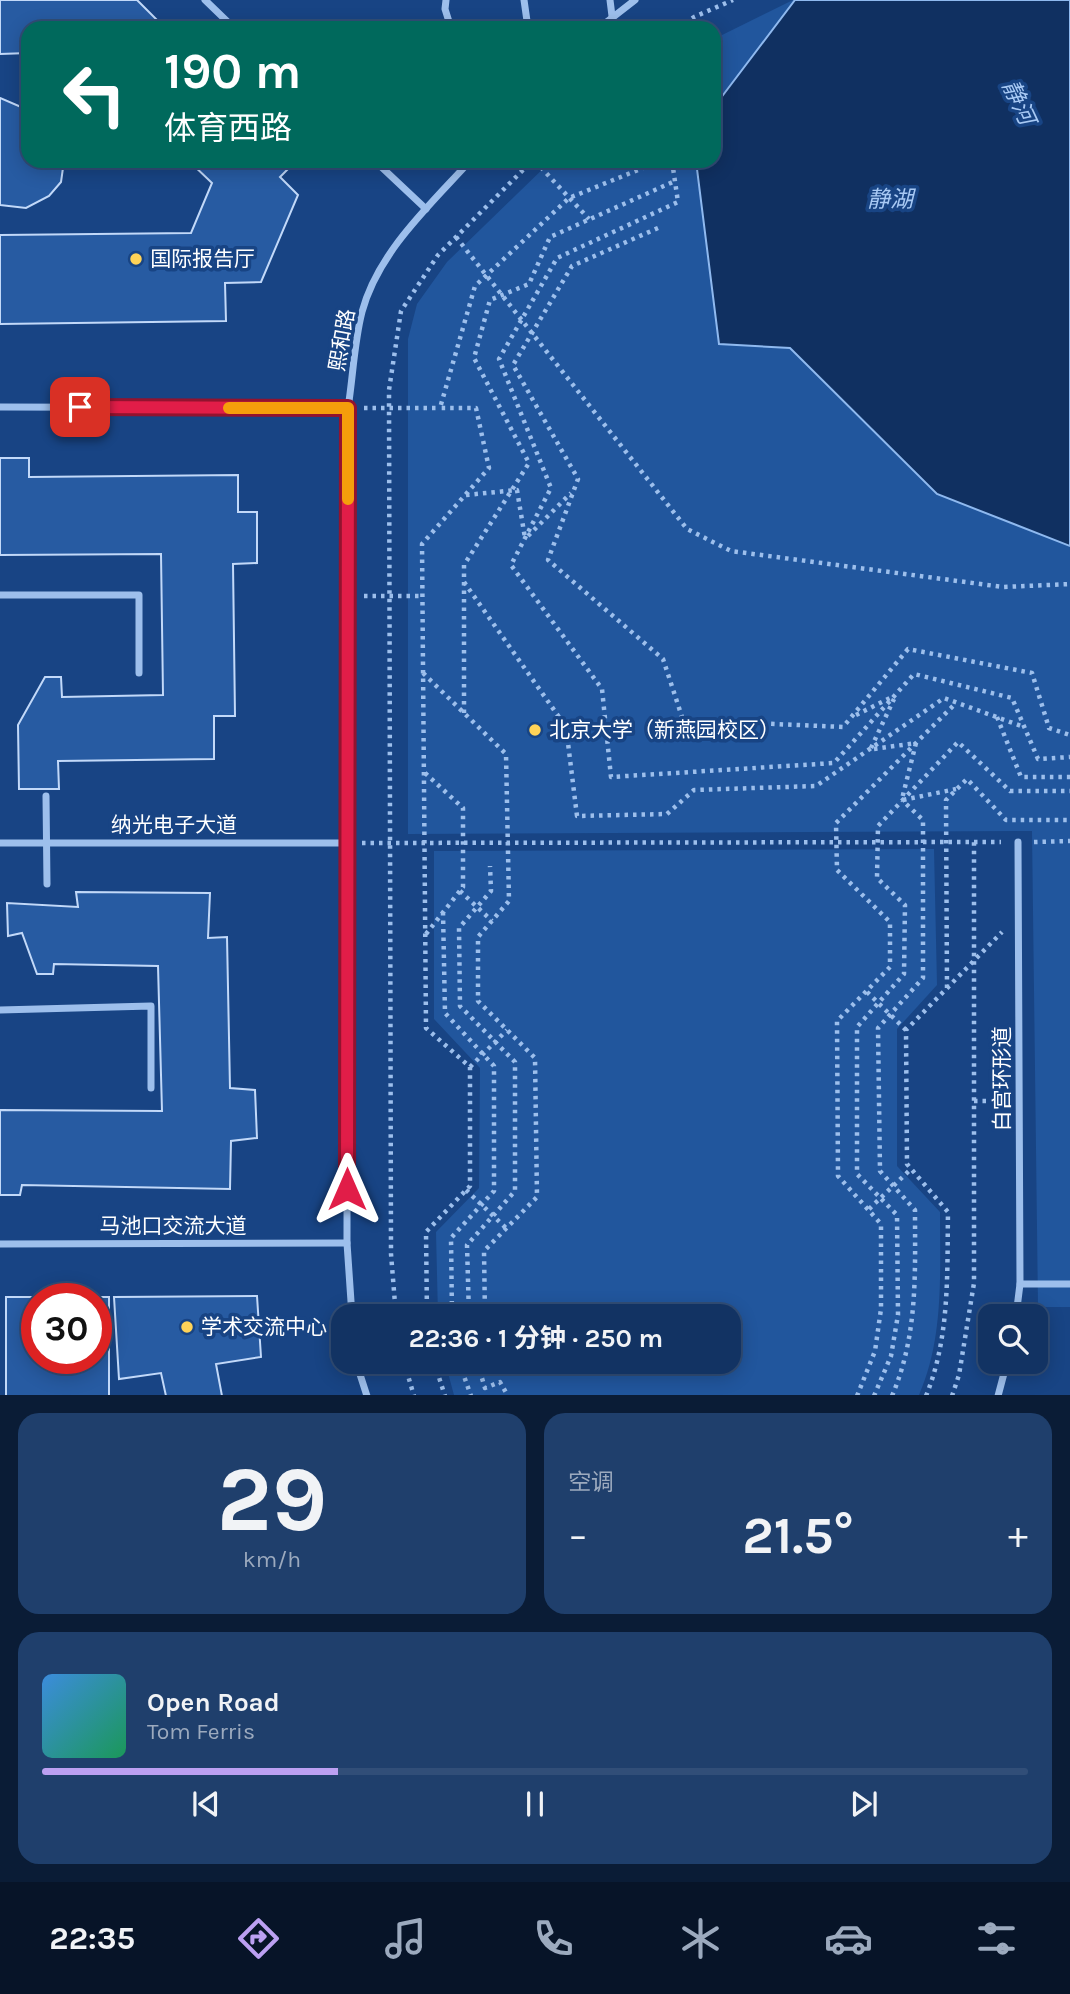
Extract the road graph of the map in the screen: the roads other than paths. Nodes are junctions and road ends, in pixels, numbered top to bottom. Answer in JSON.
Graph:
{"nodes":[{"id":1,"x":205,"y":0,"type":"edge"},
{"id":2,"x":446,"y":0,"type":"edge"},
{"id":3,"x":524,"y":0,"type":"edge"},
{"id":4,"x":610,"y":0,"type":"edge"},
{"id":5,"x":635,"y":0,"type":"edge"},
{"id":6,"x":612,"y":16,"type":"junction"},
{"id":7,"x":227,"y":21,"type":"edge"},
{"id":8,"x":450,"y":21,"type":"edge"},
{"id":9,"x":527,"y":21,"type":"edge"},
{"id":10,"x":607,"y":21,"type":"edge"},
{"id":11,"x":382,"y":168,"type":"edge"},
{"id":12,"x":464,"y":168,"type":"edge"},
{"id":13,"x":426,"y":209,"type":"junction"},
{"id":14,"x":0,"y":407,"type":"edge"},
{"id":15,"x":348,"y":408,"type":"junction"},
{"id":16,"x":0,"y":595,"type":"edge"},
{"id":17,"x":139,"y":673,"type":"dead end"},
{"id":18,"x":46,"y":796,"type":"dead end"},
{"id":19,"x":1018,"y":842,"type":"road end"},
{"id":20,"x":0,"y":843,"type":"edge"},
{"id":21,"x":47,"y":843,"type":"junction"},
{"id":22,"x":348,"y":843,"type":"junction"},
{"id":23,"x":47,"y":884,"type":"dead end"},
{"id":24,"x":0,"y":1010,"type":"edge"},
{"id":25,"x":152,"y":1088,"type":"dead end"},
{"id":26,"x":347,"y":1243,"type":"junction"},
{"id":27,"x":0,"y":1244,"type":"edge"},
{"id":28,"x":1020,"y":1284,"type":"junction"},
{"id":29,"x":1070,"y":1284,"type":"edge"},
{"id":30,"x":351,"y":1304,"type":"edge"},
{"id":31,"x":1018,"y":1304,"type":"edge"},
{"id":32,"x":360,"y":1374,"type":"edge"},
{"id":33,"x":1004,"y":1374,"type":"edge"},
{"id":34,"x":367,"y":1395,"type":"edge"},
{"id":35,"x":998,"y":1395,"type":"edge"}],
"edges":[{"from":1,"to":7,"type":"street"},
{"from":2,"to":8,"type":"street"},
{"from":3,"to":9,"type":"street"},
{"from":4,"to":6,"type":"street"},
{"from":5,"to":6,"type":"street"},
{"from":6,"to":10,"type":"street"},
{"from":11,"to":13,"type":"street"},
{"from":12,"to":13,"type":"street","name":"熙和路"},
{"from":13,"to":15,"type":"street","name":"熙和路"},
{"from":14,"to":15,"type":"street"},
{"from":15,"to":22,"type":"street","name":"熙和路"},
{"from":16,"to":17,"type":"street"},
{"from":18,"to":21,"type":"street"},
{"from":19,"to":28,"type":"street","name":"白宫环形道"},
{"from":20,"to":21,"type":"street","name":"纳光电子大道"},
{"from":21,"to":22,"type":"street","name":"纳光电子大道"},
{"from":21,"to":23,"type":"street"},
{"from":22,"to":26,"type":"street","name":"熙和路"},
{"from":24,"to":25,"type":"street"},
{"from":26,"to":27,"type":"street","name":"马池口交流大道"},
{"from":26,"to":30,"type":"street","name":"熙和路"},
{"from":28,"to":29,"type":"street"},
{"from":28,"to":31,"type":"street","name":"白宫环形道"},
{"from":32,"to":34,"type":"street"},
{"from":33,"to":35,"type":"street"}]}
